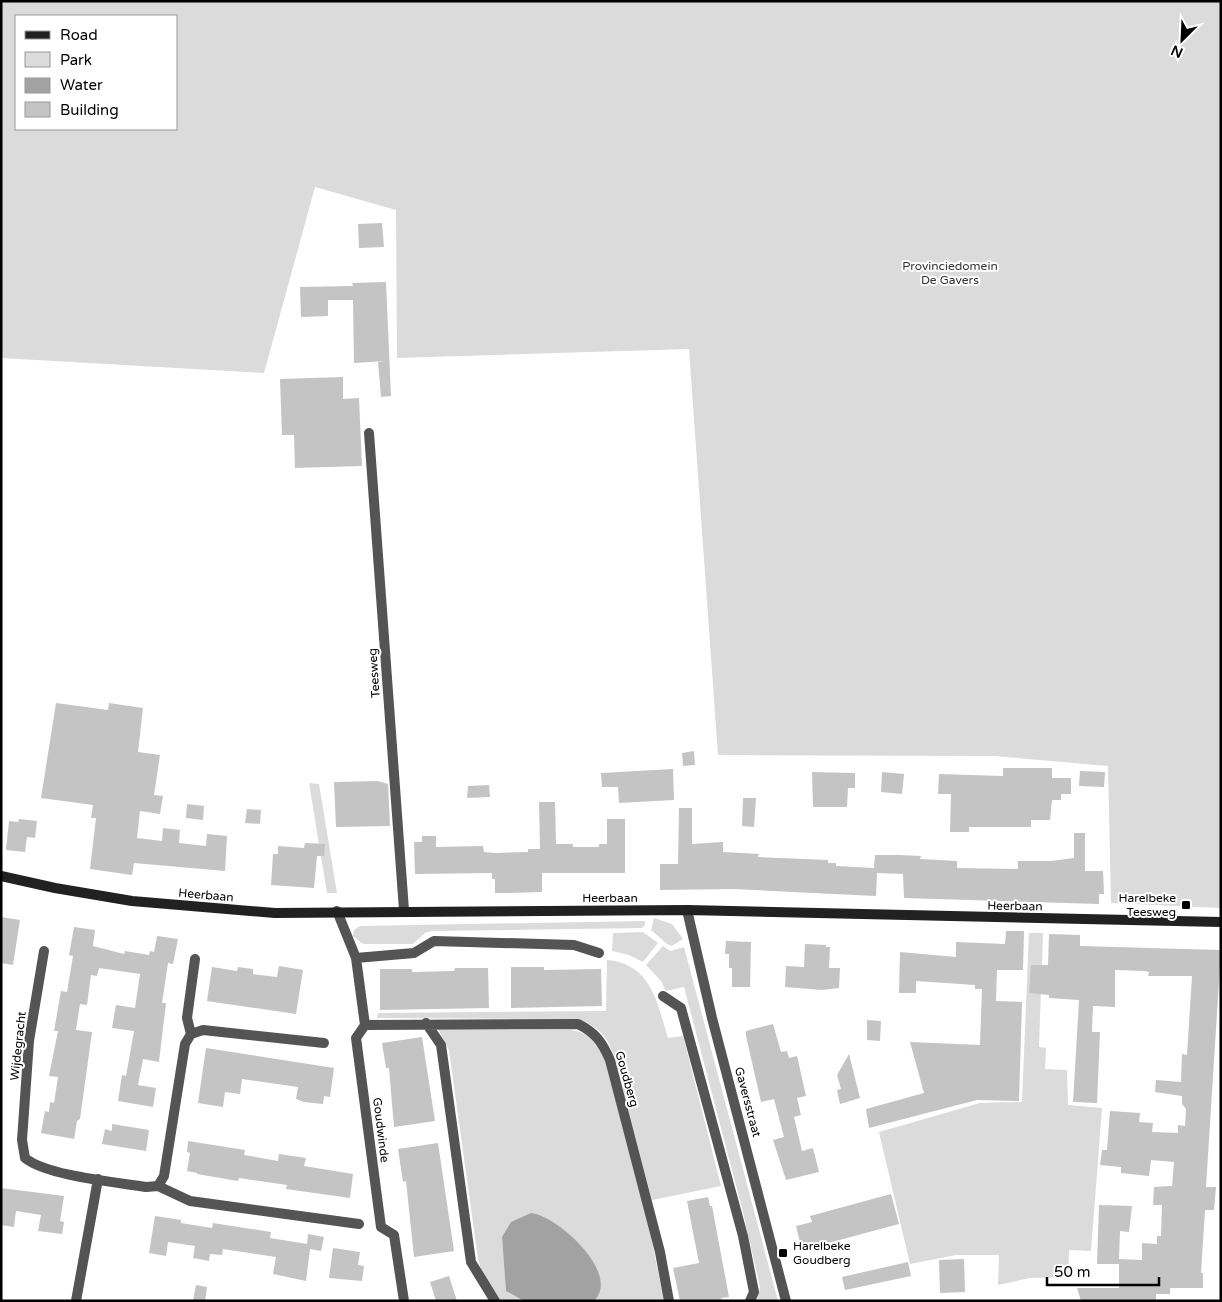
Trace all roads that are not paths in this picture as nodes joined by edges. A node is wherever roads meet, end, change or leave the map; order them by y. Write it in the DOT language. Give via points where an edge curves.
graph roads {
  1 [pos="369,433"];
  2 [pos="1,876"];
  3 [pos="404,910"];
  4 [pos="687,910"];
  5 [pos="337,911"];
  6 [pos="1221,922"];
  7 [pos="44,951"];
  8 [pos="599,953"];
  9 [pos="356,958"];
  10 [pos="195,959"];
  11 [pos="663,996"];
  12 [pos="426,1023"];
  13 [pos="365,1025"];
  14 [pos="191,1034"];
  15 [pos="324,1043"];
  16 [pos="98,1179"];
  17 [pos="158,1186"];
  18 [pos="359,1224"];
  19 [pos="76,1301"];
  20 [pos="404,1301"];
  21 [pos="495,1301"];
  22 [pos="670,1301"];
  23 [pos="750,1301"];
  24 [pos="786,1301"];
  1 -- 3 [label="street, Teesweg"];
  2 -- 5 [label="street, Heerbaan" via="94,894 193,907 275,913"];
  3 -- 4 [label="street, Heerbaan"];
  3 -- 5 [label="street, Heerbaan"];
  4 -- 6 [label="street, Heerbaan"];
  4 -- 24 [label="street, Gaversstraat"];
  5 -- 9 [label="street, Goudwinde"];
  7 -- 16 [label="street, Wijdegracht" via="29,1041 22,1140 25,1158 33,1165"];
  8 -- 9 [label="street" via="574,945 434,941 414,953"];
  9 -- 13 [label="street, Goudwinde"];
  10 -- 14 [label="street" via="187,1018"];
  11 -- 23 [label="street" via="681,1008 743,1236 754,1292"];
  12 -- 13 [label="street, Goudberg"];
  12 -- 21 [label="street" via="440,1045 471,1262"];
  12 -- 22 [label="street, Goudberg" via="578,1024 601,1040 610,1060"];
  13 -- 20 [label="street, Goudwinde" via="356,1038 367,1132 381,1228 394,1235"];
  14 -- 15 [label="street" via="203,1030"];
  14 -- 17 [label="street" via="185,1044 164,1176"];
  16 -- 17 [label="street, Wijdegracht"];
  16 -- 19 [label="street"];
  17 -- 18 [label="street, Wijdegracht" via="190,1201"];
}
